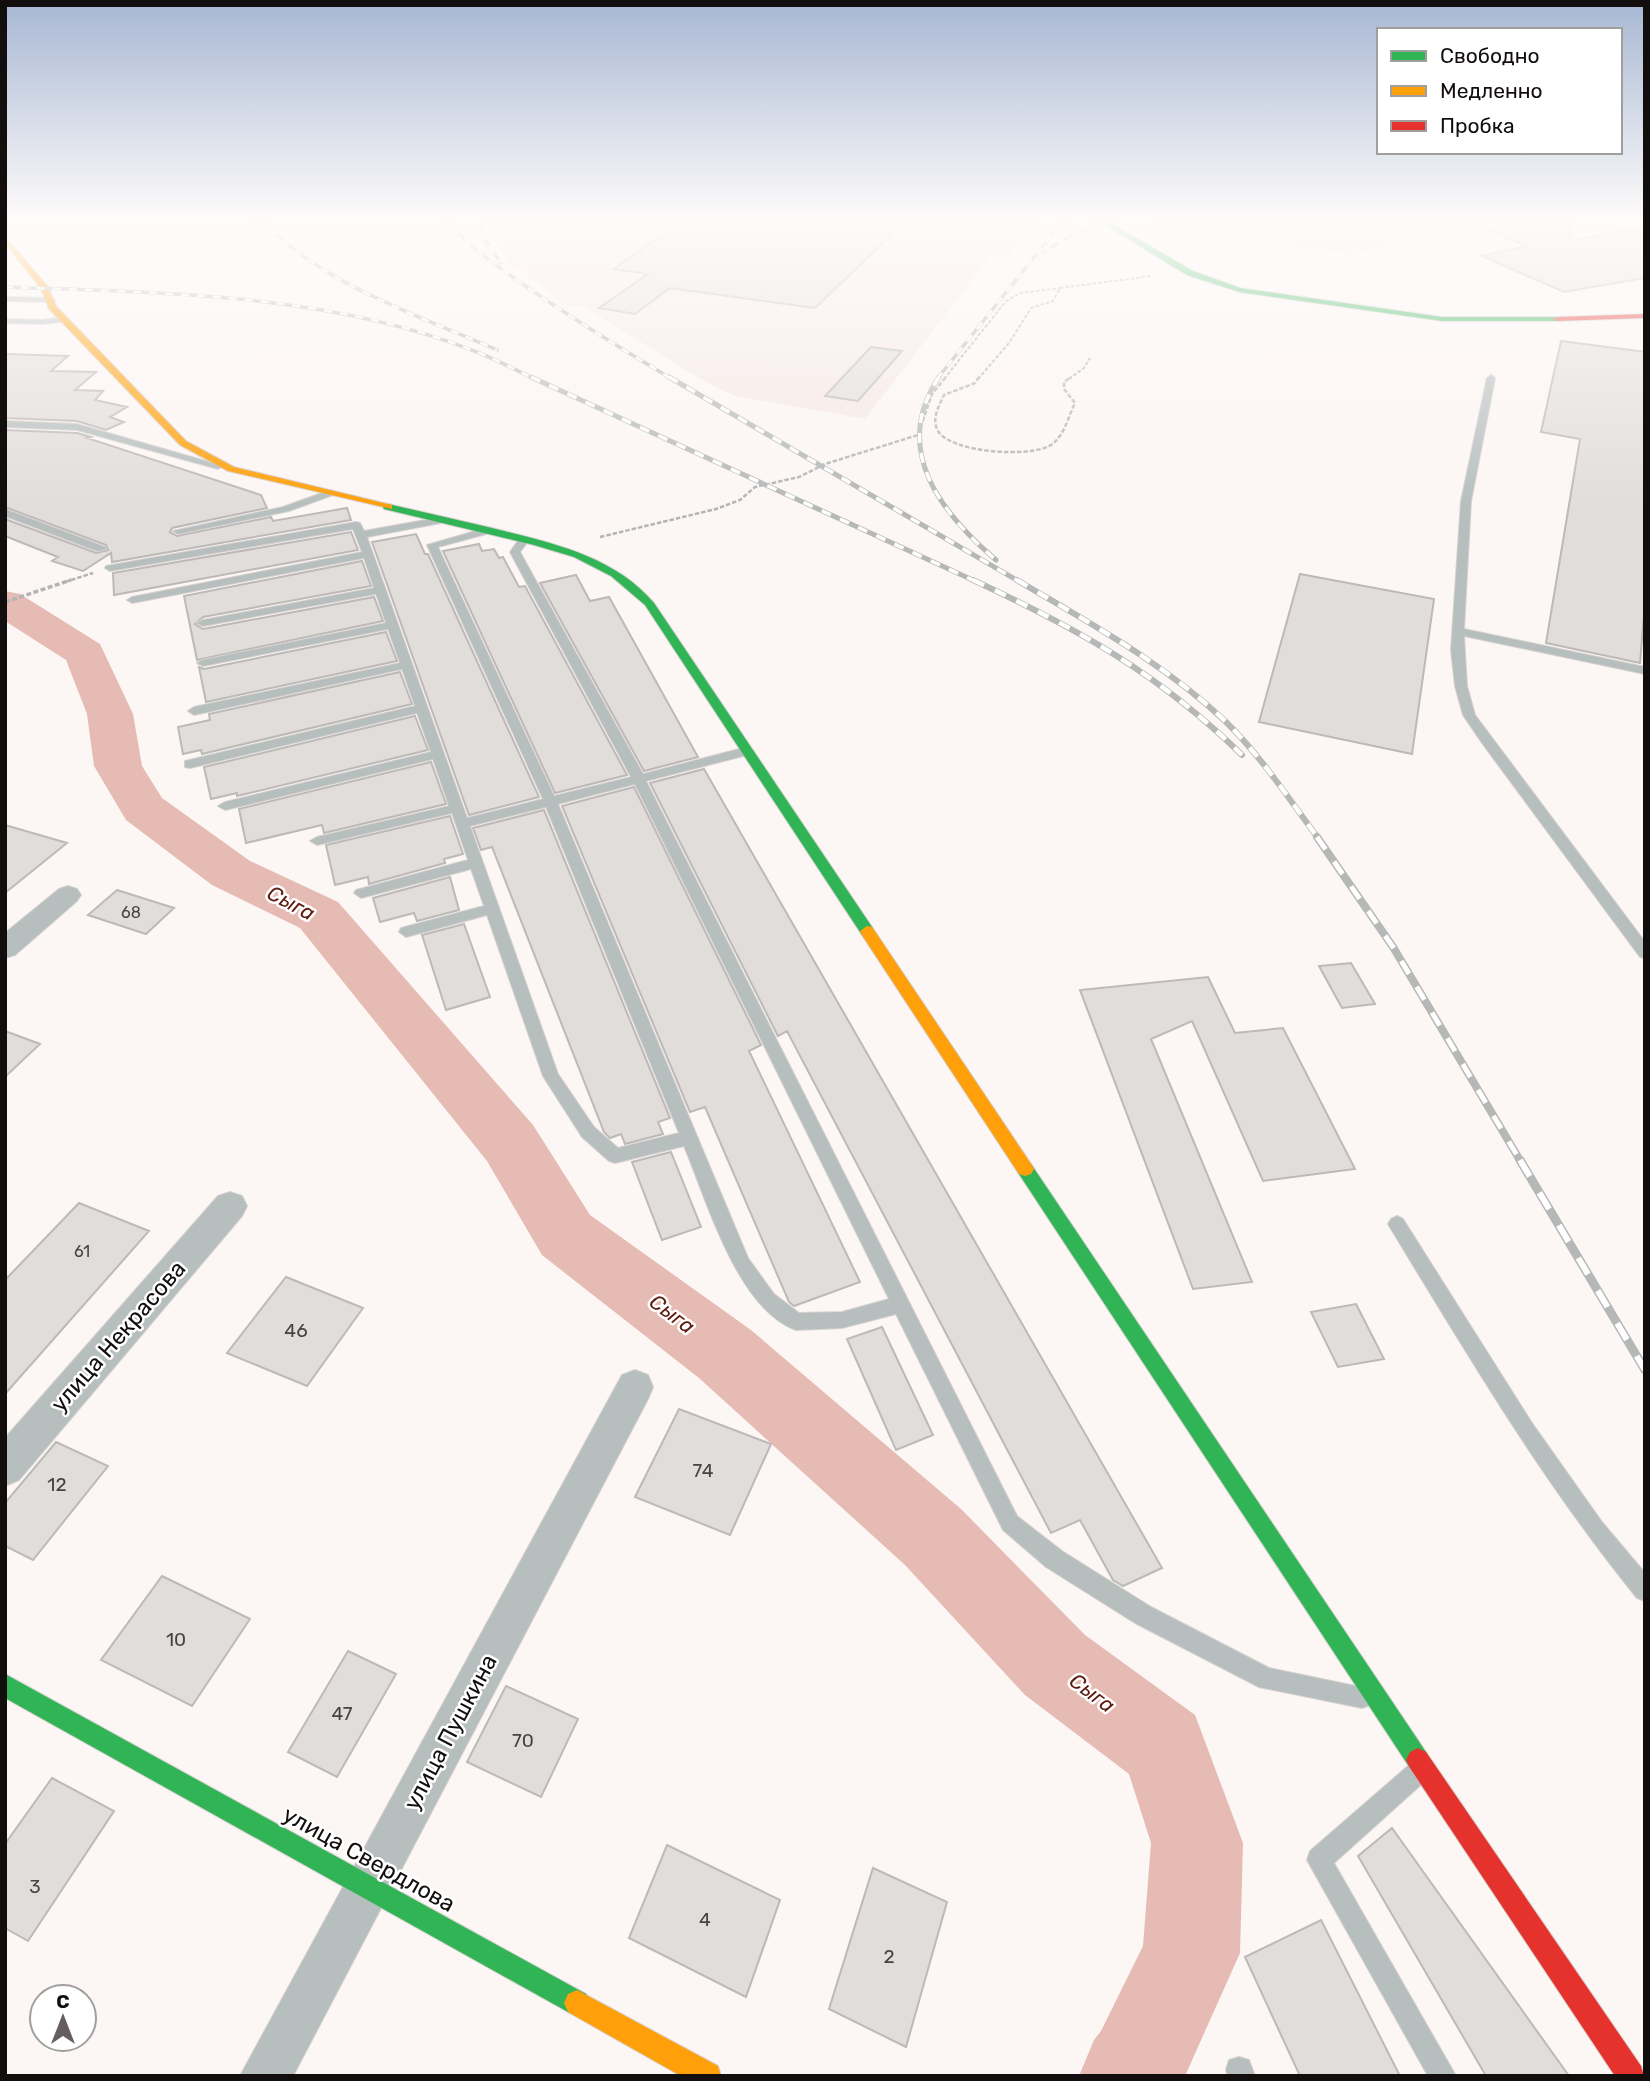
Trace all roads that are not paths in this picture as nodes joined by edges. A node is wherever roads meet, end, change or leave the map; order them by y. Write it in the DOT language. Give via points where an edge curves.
graph roads {
  1 [pos="58,313"];
  2 [pos="1406,313"];
  3 [pos="1645,316"];
  4 [pos="64,319"];
  5 [pos="5,320"];
  6 [pos="1491,378"];
  7 [pos="5,424"];
  8 [pos="231,469"];
  9 [pos="330,493"];
  10 [pos="5,512"];
  11 [pos="442,520"];
  12 [pos="178,531"];
  13 [pos="486,531"];
  14 [pos="361,536"];
  15 [pos="524,540"];
  16 [pos="101,549"];
  17 [pos="368,554"];
  18 [pos="110,568"];
  19 [pos="380,590"];
  20 [pos="132,600"];
  21 [pos="203,623"];
  22 [pos="392,625"];
  23 [pos="1458,631"];
  24 [pos="203,663"];
  25 [pos="407,666"];
  26 [pos="1645,671"];
  27 [pos="422,708"];
  28 [pos="194,711"];
  29 [pos="747,751"];
  30 [pos="438,754"];
  31 [pos="190,764"];
  32 [pos="639,779"];
  33 [pos="550,801"];
  34 [pos="225,806"];
  35 [pos="457,808"];
  36 [pos="463,824"];
  37 [pos="317,841"];
  38 [pos="476,863"];
  39 [pos="361,893"];
  40 [pos="68,895"];
  41 [pos="493,909"];
  42 [pos="407,932"];
  43 [pos="5,948"];
  44 [pos="1645,953"];
  45 [pos="688,1138"];
  46 [pos="230,1206"];
  47 [pos="1397,1224"];
  48 [pos="901,1304"];
  49 [pos="635,1387"];
  50 [pos="5,1467"];
  51 [pos="1645,1590"];
  52 [pos="5,1685"];
  53 [pos="1377,1698"];
  54 [pos="1423,1768"];
  55 [pos="368,1885"];
  56 [pos="265,2076"];
  57 [pos="708,2076"];
  58 [pos="1443,2076"];
  59 [pos="1631,2076"];
  1 -- 4 [label="street"];
  2 -- 3 [label="street" via="1493,321"];
  4 -- 5 [label="lane"];
  4 -- 8 [label="street" via="183,443"];
  6 -- 23 [label="lane" via="1466,501"];
  7 -- 8 [label="lane" via="77,427"];
  8 -- 9 [label="street"];
  9 -- 11 [label="street"];
  9 -- 12 [label="lane" via="285,509"];
  10 -- 16 [label="lane"];
  11 -- 13 [label="street"];
  11 -- 14 [label="lane"];
  13 -- 15 [label="street"];
  13 -- 33 [label="lane" via="432,545"];
  14 -- 17 [label="lane"];
  14 -- 18 [label="lane" via="356,525"];
  15 -- 29 [label="street" via="570,550 606,565 634,586"];
  15 -- 32 [label="lane" via="515,552"];
  17 -- 19 [label="lane"];
  17 -- 20 [label="lane"];
  19 -- 21 [label="lane"];
  19 -- 22 [label="lane"];
  22 -- 24 [label="lane"];
  22 -- 25 [label="lane"];
  23 -- 26 [label="lane"];
  23 -- 44 [label="lane" via="1461,686 1469,715"];
  25 -- 27 [label="lane"];
  25 -- 28 [label="lane"];
  27 -- 30 [label="lane"];
  27 -- 31 [label="lane"];
  29 -- 32 [label="lane"];
  29 -- 53 [label="street"];
  30 -- 34 [label="lane"];
  30 -- 35 [label="lane"];
  32 -- 33 [label="lane"];
  32 -- 48 [label="lane"];
  33 -- 36 [label="lane"];
  33 -- 45 [label="lane"];
  35 -- 36 [label="lane"];
  35 -- 37 [label="lane"];
  36 -- 38 [label="lane"];
  38 -- 39 [label="lane"];
  38 -- 41 [label="lane"];
  40 -- 43 [label="street"];
  41 -- 42 [label="lane"];
  41 -- 45 [label="lane" via="551,1076 588,1132 615,1156"];
  45 -- 48 [label="lane" via="741,1262 768,1300 796,1322 842,1320"];
  46 -- 50 [label="street, улица Некрасова"];
  47 -- 51 [label="lane" via="1525,1430"];
  48 -- 53 [label="lane" via="1010,1523 1054,1559 1143,1615 1267,1679"];
  49 -- 55 [label="street, улица Пушкина"];
  52 -- 55 [label="street, улица Свердлова"];
  53 -- 54 [label="street"];
  54 -- 58 [label="lane" via="1319,1860"];
  54 -- 59 [label="street"];
  55 -- 56 [label="street, улица Пушкина"];
  55 -- 57 [label="street, улица Свердлова"];
}
